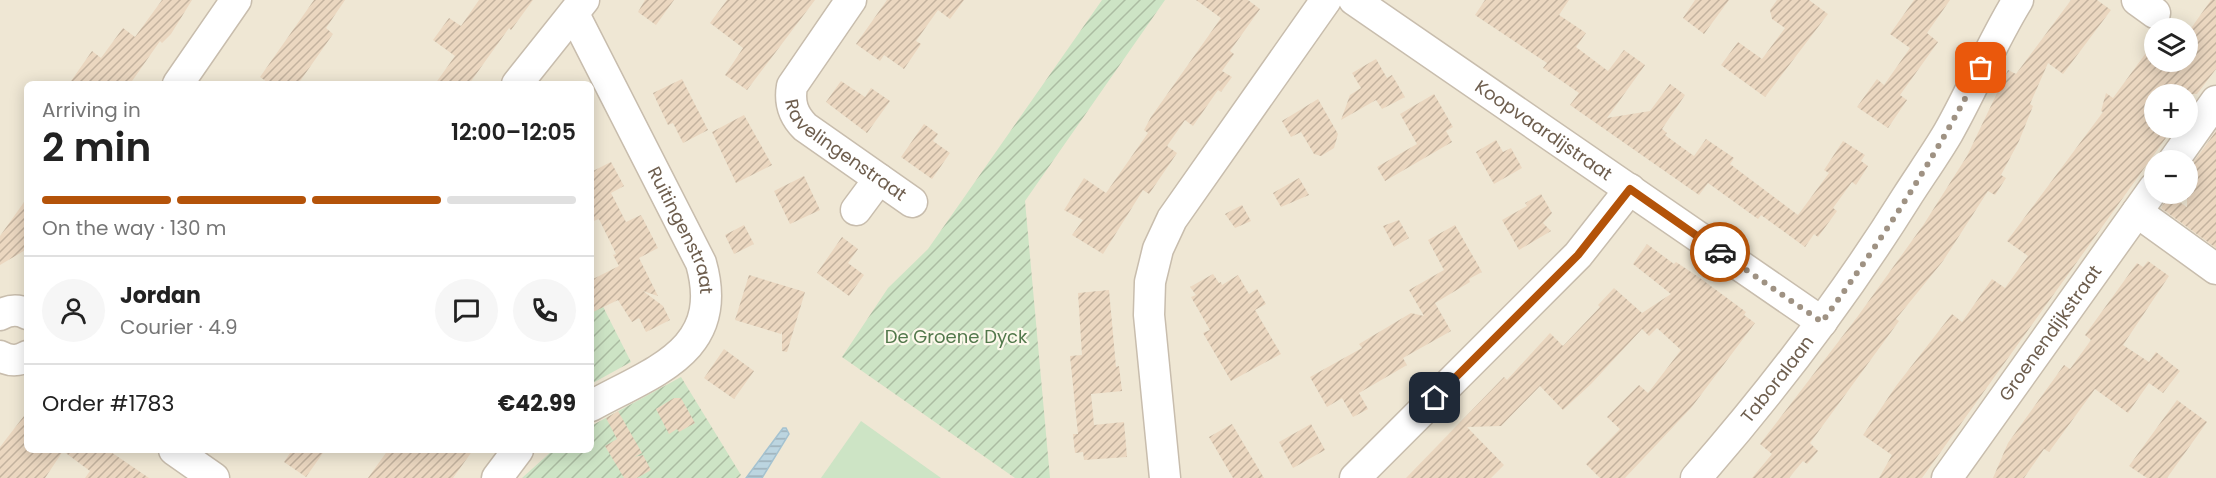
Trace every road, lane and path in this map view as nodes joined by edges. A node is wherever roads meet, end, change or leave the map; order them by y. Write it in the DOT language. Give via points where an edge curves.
graph roads {
  1 [pos="236,0"];
  2 [pos="851,0"];
  3 [pos="1326,0"];
  4 [pos="1354,0"];
  5 [pos="2018,0"];
  6 [pos="579,7"];
  7 [pos="180,81"];
  8 [pos="519,81"];
  9 [pos="2216,101"];
  10 [pos="2181,150"];
  11 [pos="879,179"];
  12 [pos="1630,189"];
  13 [pos="912,202"];
  14 [pos="2144,202"];
  15 [pos="856,210"];
  16 [pos="2137,212"];
  17 [pos="2216,269"];
  18 [pos="1822,322"];
  19 [pos="594,404"];
  20 [pos="178,453"];
  21 [pos="516,453"];
  22 [pos="214,478"];
  23 [pos="497,478"];
  24 [pos="1165,478"];
  25 [pos="1355,478"];
  26 [pos="1696,478"];
  27 [pos="1947,478"];
  1 -- 7 [label="street"];
  2 -- 11 [label="street, Ravelingenstraat" via="798,76 790,97 797,119 805,127"];
  3 -- 24 [label="street" via="1173,219 1158,249 1150,282 1149,315"];
  4 -- 12 [label="street, Koopvaardijstraat"];
  5 -- 18 [label="street, Taboralaan" via="1947,133 1872,252"];
  6 -- 8 [label="street"];
  6 -- 19 [label="street, Ruitingenstraat" via="701,263 707,284 702,324 689,345 673,360"];
  9 -- 10 [label="street"];
  11 -- 13 [label="street, Ravelingenstraat"];
  11 -- 15 [label="street"];
  12 -- 18 [label="street, Koopvaardijstraat"];
  12 -- 25 [label="street" via="1578,255"];
  14 -- 16 [label="street, Groenendijkstraat"];
  16 -- 17 [label="street"];
  16 -- 27 [label="street, Groenendijkstraat"];
  18 -- 26 [label="street, Taboralaan"];
  20 -- 22 [label="street"];
  21 -- 23 [label="street"];
}
